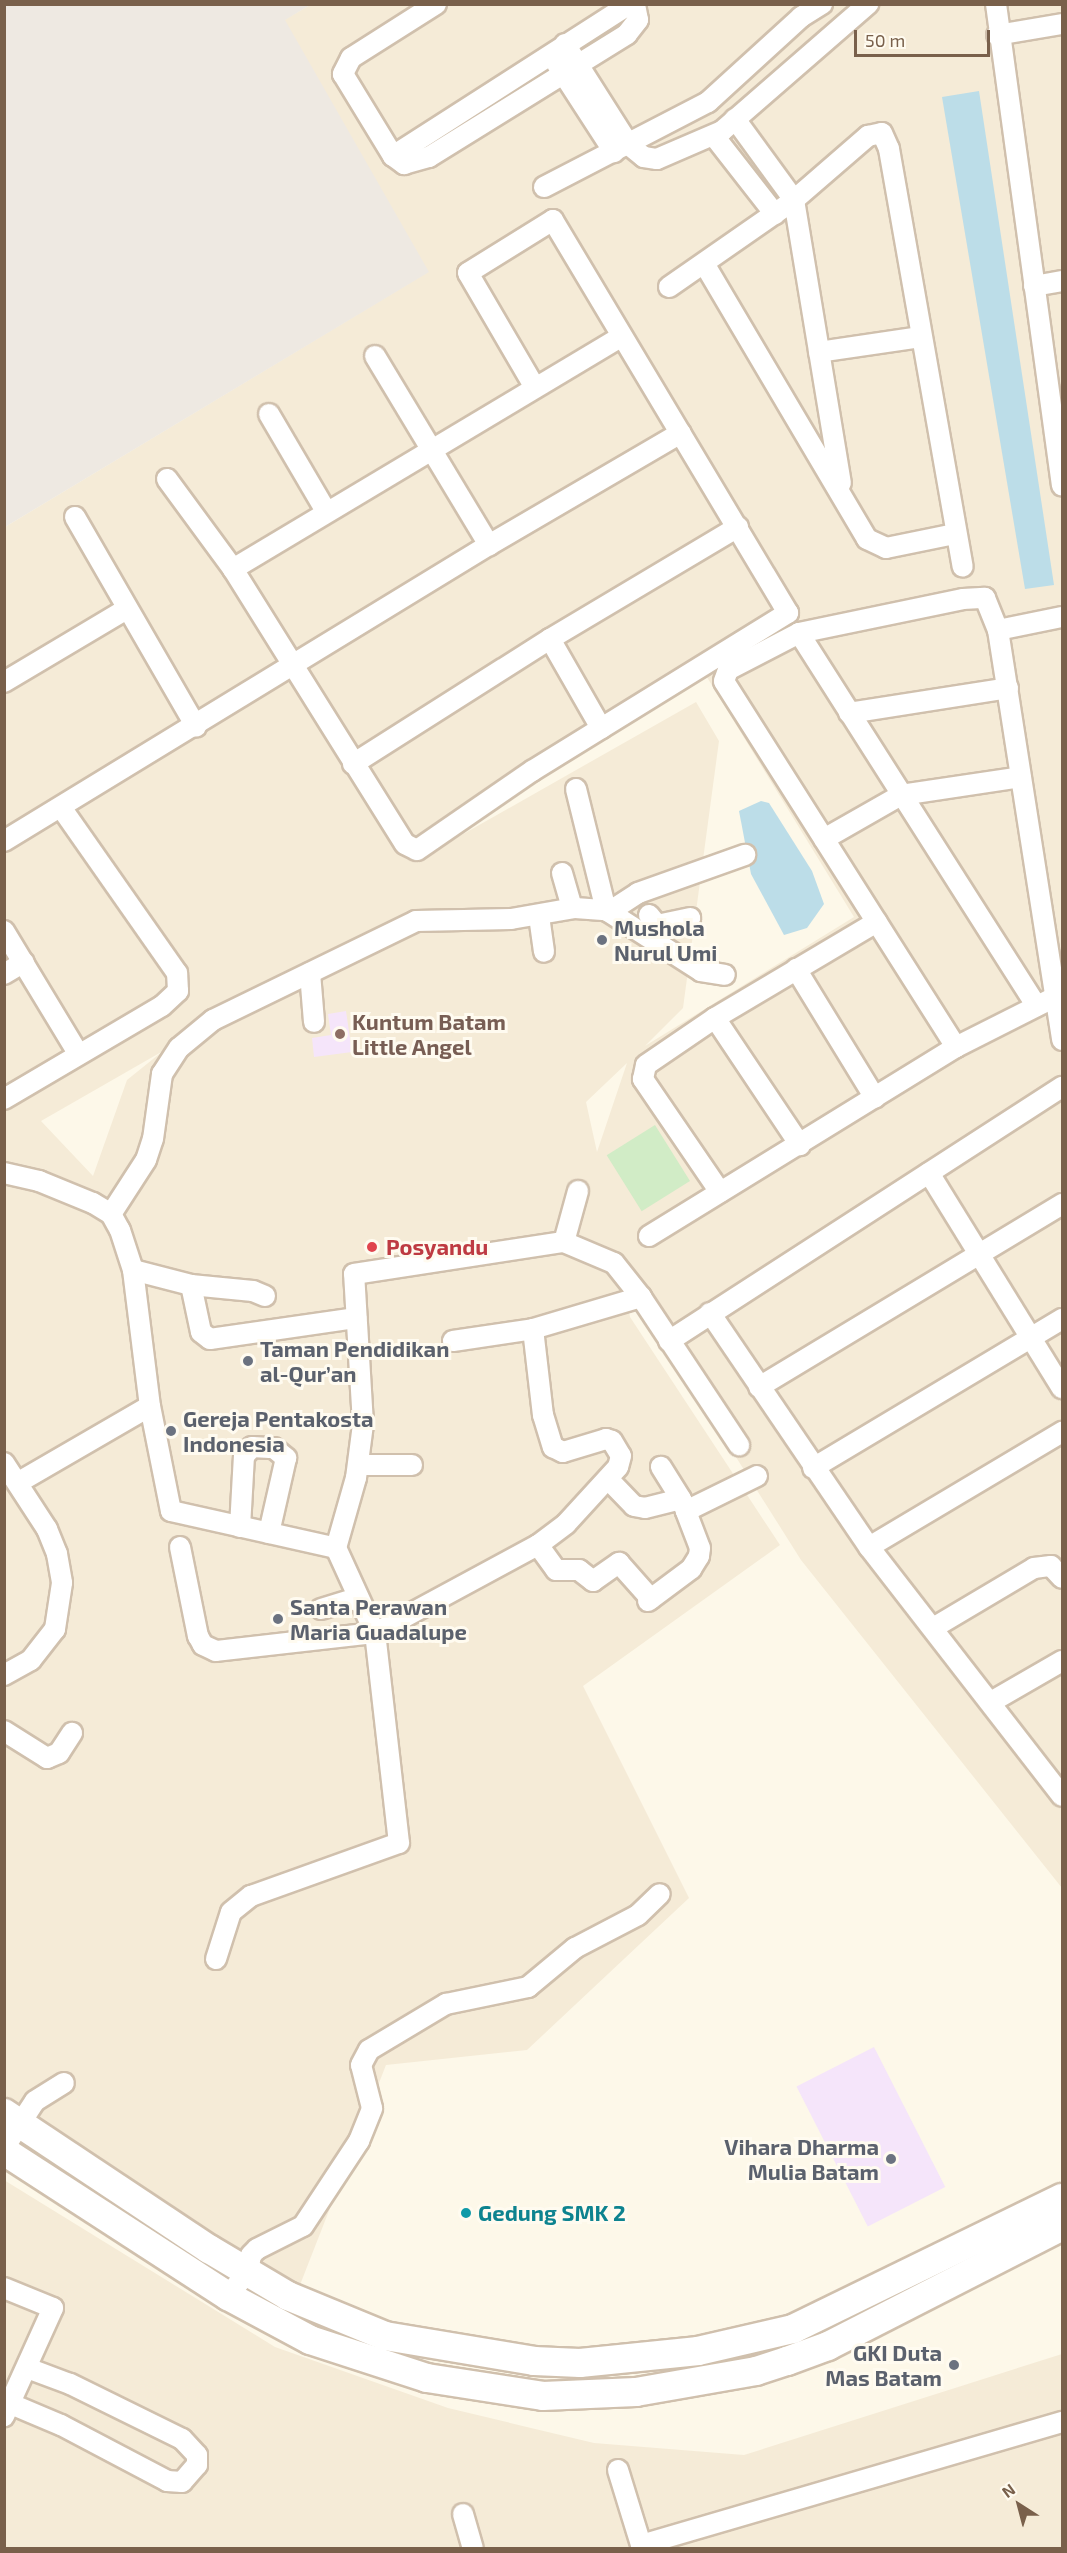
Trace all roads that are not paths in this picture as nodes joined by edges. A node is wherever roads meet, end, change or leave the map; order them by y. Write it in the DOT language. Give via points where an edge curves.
graph roads {
  1 [pos="436,4"];
  2 [pos="630,4"];
  3 [pos="635,4"];
  4 [pos="822,4"];
  5 [pos="868,4"];
  6 [pos="996,4"];
  7 [pos="1062,24"];
  8 [pos="998,35"];
  9 [pos="558,49"];
  10 [pos="570,69"];
  11 [pos="708,102"];
  12 [pos="726,127"];
  13 [pos="621,149"];
  14 [pos="393,156"];
  15 [pos="544,187"];
  16 [pos="794,200"];
  17 [pos="775,214"];
  18 [pos="705,265"];
  19 [pos="1062,281"];
  20 [pos="1034,286"];
  21 [pos="669,287"];
  22 [pos="622,336"];
  23 [pos="921,337"];
  24 [pos="819,352"];
  25 [pos="375,356"];
  26 [pos="534,386"];
  27 [pos="269,414"];
  28 [pos="681,433"];
  29 [pos="432,449"];
  30 [pos="167,479"];
  31 [pos="1062,486"];
  32 [pos="843,495"];
  33 [pos="326,511"];
  34 [pos="75,517"];
  35 [pos="738,527"];
  36 [pos="955,534"];
  37 [pos="489,545"];
  38 [pos="963,567"];
  39 [pos="233,569"];
  40 [pos="125,610"];
  41 [pos="1062,617"];
  42 [pos="998,630"];
  43 [pos="798,633"];
  44 [pos="550,639"];
  45 [pos="294,666"];
  46 [pos="4,682"];
  47 [pos="1008,688"];
  48 [pos="849,713"];
  49 [pos="195,727"];
  50 [pos="601,728"];
  51 [pos="353,764"];
  52 [pos="1022,777"];
  53 [pos="576,789"];
  54 [pos="901,795"];
  55 [pos="62,809"];
  56 [pos="824,839"];
  57 [pos="4,841"];
  58 [pos="745,855"];
  59 [pos="562,873"];
  60 [pos="638,893"];
  61 [pos="572,909"];
  62 [pos="607,911"];
  63 [pos="539,916"];
  64 [pos="690,918"];
  65 [pos="643,921"];
  66 [pos="877,922"];
  67 [pos="4,931"];
  68 [pos="544,952"];
  69 [pos="24,962"];
  70 [pos="796,969"];
  71 [pos="310,973"];
  72 [pos="4,974"];
  73 [pos="725,975"];
  74 [pos="1045,1002"];
  75 [pos="715,1018"];
  76 [pos="314,1022"];
  77 [pos="1062,1040"];
  78 [pos="956,1047"];
  79 [pos="78,1053"];
  80 [pos="1062,1087"];
  81 [pos="875,1098"];
  82 [pos="4,1099"];
  83 [pos="800,1145"];
  84 [pos="4,1173"];
  85 [pos="929,1173"];
  86 [pos="578,1191"];
  87 [pos="720,1192"];
  88 [pos="1062,1204"];
  89 [pos="111,1214"];
  90 [pos="649,1236"];
  91 [pos="564,1242"];
  92 [pos="977,1255"];
  93 [pos="132,1270"];
  94 [pos="191,1285"];
  95 [pos="265,1296"];
  96 [pos="641,1297"];
  97 [pos="710,1313"];
  98 [pos="356,1318"];
  99 [pos="1062,1319"];
  100 [pos="533,1329"];
  101 [pos="1032,1338"];
  102 [pos="453,1341"];
  103 [pos="669,1341"];
  104 [pos="759,1387"];
  105 [pos="1062,1388"];
  106 [pos="150,1406"];
  107 [pos="1062,1432"];
  108 [pos="739,1445"];
  109 [pos="4,1463"];
  110 [pos="358,1465"];
  111 [pos="412,1465"];
  112 [pos="662,1467"];
  113 [pos="813,1468"];
  114 [pos="757,1476"];
  115 [pos="608,1479"];
  116 [pos="19,1482"];
  117 [pos="684,1505"];
  118 [pos="240,1527"];
  119 [pos="269,1533"];
  120 [pos="538,1545"];
  121 [pos="180,1547"];
  122 [pos="869,1547"];
  123 [pos="336,1548"];
  124 [pos="1062,1578"];
  125 [pos="357,1598"];
  126 [pos="321,1609"];
  127 [pos="933,1628"];
  128 [pos="375,1633"];
  129 [pos="1062,1660"];
  130 [pos="4,1675"];
  131 [pos="991,1702"];
  132 [pos="4,1731"];
  133 [pos="72,1733"];
  134 [pos="1062,1796"];
  135 [pos="660,1894"];
  136 [pos="216,1959"];
  137 [pos="64,2083"];
  138 [pos="12,2117"];
  139 [pos="4,2149"];
  140 [pos="1062,2198"];
  141 [pos="1062,2226"];
  142 [pos="248,2271"];
  143 [pos="4,2288"];
  144 [pos="228,2296"];
  145 [pos="27,2368"];
  146 [pos="8,2410"];
  147 [pos="1062,2422"];
  148 [pos="618,2470"];
  149 [pos="462,2514"];
  150 [pos="641,2547"];
  151 [pos="473,2548"];
  1 -- 14 [label="street" via="345,65 347,86"];
  2 -- 9 [label="street"];
  3 -- 10 [label="street" via="638,20 627,34"];
  4 -- 11 [label="street" via="801,17"];
  5 -- 12 [label="street"];
  6 -- 8 [label="street"];
  7 -- 8 [label="street"];
  8 -- 20 [label="street"];
  9 -- 10 [label="street"];
  9 -- 14 [label="street"];
  10 -- 13 [label="street"];
  10 -- 14 [label="street" via="429,157 409,165"];
  11 -- 12 [label="street"];
  11 -- 13 [label="street"];
  12 -- 13 [label="street" via="657,159"];
  12 -- 16 [label="street"];
  12 -- 17 [label="street"];
  13 -- 15 [label="street"];
  16 -- 17 [label="street"];
  16 -- 23 [label="street" via="868,136 876,132 886,137"];
  16 -- 24 [label="street"];
  17 -- 18 [label="street"];
  18 -- 21 [label="street"];
  18 -- 32 [label="street"];
  19 -- 20 [label="street"];
  20 -- 31 [label="street"];
  22 -- 26 [label="street"];
  22 -- 26 [label="street" via="558,224 549,221 468,273"];
  22 -- 28 [label="street"];
  23 -- 24 [label="street"];
  23 -- 36 [label="street"];
  24 -- 32 [label="street"];
  25 -- 29 [label="street"];
  26 -- 29 [label="street"];
  27 -- 33 [label="street"];
  28 -- 35 [label="street"];
  28 -- 37 [label="street"];
  29 -- 33 [label="street"];
  29 -- 37 [label="street"];
  30 -- 39 [label="street"];
  32 -- 36 [label="street" via="874,545 886,548"];
  33 -- 39 [label="street"];
  34 -- 40 [label="street"];
  35 -- 44 [label="street"];
  35 -- 50 [label="street" via="787,608 786,615"];
  36 -- 38 [label="street"];
  37 -- 45 [label="street"];
  39 -- 45 [label="street"];
  40 -- 46 [label="street"];
  40 -- 49 [label="street"];
  41 -- 42 [label="street"];
  42 -- 43 [label="street" via="985,598"];
  42 -- 47 [label="street"];
  43 -- 48 [label="street"];
  43 -- 56 [label="street" via="728,670 724,681"];
  44 -- 50 [label="street"];
  44 -- 51 [label="street"];
  45 -- 49 [label="street"];
  45 -- 51 [label="street"];
  47 -- 48 [label="street"];
  47 -- 52 [label="street"];
  48 -- 54 [label="street"];
  49 -- 55 [label="street"];
  50 -- 51 [label="street" via="417,850 405,844"];
  52 -- 54 [label="street"];
  52 -- 74 [label="street"];
  53 -- 62 [label="street"];
  54 -- 56 [label="street"];
  54 -- 74 [label="street"];
  55 -- 57 [label="street"];
  55 -- 79 [label="street" via="177,973 178,991 162,1006"];
  56 -- 66 [label="street"];
  58 -- 60 [label="street"];
  59 -- 61 [label="street"];
  60 -- 62 [label="street"];
  60 -- 65 [label="street"];
  61 -- 62 [label="street"];
  61 -- 63 [label="street"];
  62 -- 65 [label="street"];
  63 -- 68 [label="street"];
  63 -- 71 [label="street" via="471,922 421,919"];
  64 -- 65 [label="street" via="657,925"];
  65 -- 73 [label="street" via="701,970"];
  66 -- 70 [label="street"];
  66 -- 78 [label="street"];
  67 -- 69 [label="street"];
  69 -- 72 [label="street"];
  69 -- 79 [label="street"];
  70 -- 75 [label="street"];
  70 -- 81 [label="street"];
  71 -- 76 [label="street"];
  71 -- 89 [label="street" via="213,1020 179,1048 162,1074 153,1139 146,1160"];
  74 -- 77 [label="street"];
  74 -- 78 [label="street"];
  75 -- 83 [label="street"];
  75 -- 87 [label="street" via="653,1057 646,1065 643,1079"];
  78 -- 81 [label="street"];
  79 -- 82 [label="street"];
  80 -- 85 [label="street"];
  81 -- 83 [label="street"];
  83 -- 87 [label="street"];
  84 -- 89 [label="street" via="46,1184"];
  85 -- 92 [label="street"];
  85 -- 97 [label="street"];
  86 -- 91 [label="street"];
  87 -- 90 [label="street"];
  88 -- 92 [label="street"];
  89 -- 93 [label="street"];
  91 -- 96 [label="street" via="614,1263"];
  91 -- 98 [label="street" via="354,1274"];
  92 -- 101 [label="street"];
  92 -- 104 [label="street"];
  93 -- 94 [label="street"];
  93 -- 106 [label="street"];
  94 -- 95 [label="street" via="253,1291"];
  94 -- 98 [label="street" via="201,1332 210,1339"];
  96 -- 100 [label="street"];
  96 -- 103 [label="street"];
  97 -- 103 [label="street"];
  97 -- 104 [label="street"];
  98 -- 110 [label="street" via="363,1402"];
  99 -- 101 [label="street"];
  100 -- 102 [label="street"];
  100 -- 115 [label="street" via="550,1443 563,1452 606,1439 612,1441 621,1462"];
  101 -- 105 [label="street"];
  101 -- 113 [label="street"];
  103 -- 108 [label="street"];
  104 -- 113 [label="street"];
  106 -- 116 [label="street"];
  106 -- 118 [label="street" via="171,1511"];
  107 -- 122 [label="street"];
  109 -- 116 [label="street"];
  110 -- 111 [label="street"];
  110 -- 123 [label="street"];
  112 -- 117 [label="street"];
  113 -- 122 [label="street"];
  114 -- 117 [label="street"];
  115 -- 117 [label="street" via="634,1506"];
  115 -- 120 [label="street" via="566,1524"];
  116 -- 130 [label="street" via="57,1554 60,1607 55,1629 44,1646 32,1660"];
  117 -- 120 [label="street" via="700,1548 699,1556 691,1569 649,1600 619,1563 593,1581 579,1570 556,1570"];
  118 -- 119 [label="street"];
  118 -- 119 [label="street" via="244,1456 252,1448 274,1448 286,1458"];
  119 -- 123 [label="street"];
  120 -- 128 [label="street"];
  121 -- 128 [label="street" via="198,1636 207,1648 216,1651"];
  122 -- 127 [label="street"];
  123 -- 125 [label="street"];
  124 -- 127 [label="street" via="1052,1566 1034,1568"];
  125 -- 126 [label="street"];
  125 -- 128 [label="street"];
  127 -- 131 [label="street"];
  128 -- 136 [label="street" via="399,1843 251,1896 231,1912"];
  129 -- 131 [label="street"];
  131 -- 134 [label="street"];
  132 -- 133 [label="street" via="47,1758 58,1753"];
  135 -- 142 [label="street" via="639,1915 575,1948 528,1987 446,2004 369,2050 361,2065 372,2108 359,2141 303,2226 257,2249"];
  137 -- 138 [label="street"];
  138 -- 139 [label="street"];
  138 -- 142 [label="street"];
  139 -- 144 [label="street"];
  140 -- 142 [label="street" via="793,2328 698,2351 640,2358 580,2362 502,2358 385,2336 288,2296"];
  141 -- 144 [label="street" via="828,2346 756,2371 636,2392 543,2396 427,2378 310,2340"];
  142 -- 144 [label="street"];
  143 -- 145 [label="street" via="53,2308"];
  145 -- 146 [label="street"];
  145 -- 146 [label="street" via="70,2384 182,2439 197,2456 197,2465 182,2482 167,2481 61,2425"];
  147 -- 150 [label="street"];
  148 -- 150 [label="street"];
  149 -- 151 [label="street"];
}
